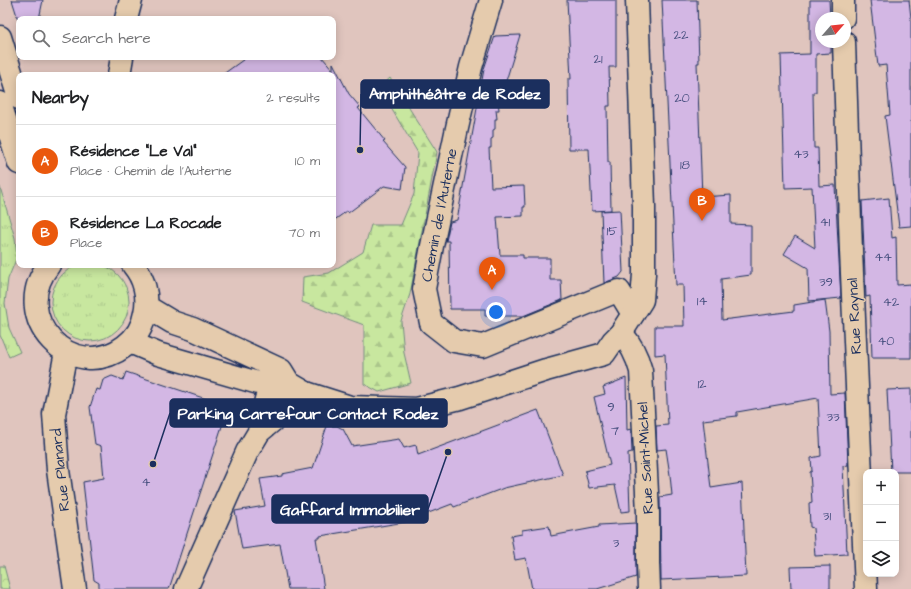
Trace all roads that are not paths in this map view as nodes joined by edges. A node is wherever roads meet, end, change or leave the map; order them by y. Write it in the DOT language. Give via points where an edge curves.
graph roads {
  1 [pos="131,0"];
  2 [pos="491,0"];
  3 [pos="637,0"];
  4 [pos="843,0"];
  5 [pos="843,12"];
  6 [pos="127,16"];
  7 [pos="0,37"];
  8 [pos="844,48"];
  9 [pos="122,60"];
  10 [pos="120,72"];
  11 [pos="16,88"];
  12 [pos="0,103"];
  13 [pos="16,154"];
  14 [pos="45,268"];
  15 [pos="135,268"];
  16 [pos="147,307"];
  17 [pos="633,314"];
  18 [pos="617,337"];
  19 [pos="130,342"];
  20 [pos="66,352"];
  21 [pos="261,361"];
  22 [pos="241,378"];
  23 [pos="297,388"];
  24 [pos="75,589"];
  25 [pos="186,589"];
  26 [pos="649,589"];
  27 [pos="866,589"];
  1 -- 6 [label="street"];
  2 -- 17 [label="street, Chemin de l'Auterne" via="471,67 424,289 431,323 454,341 483,346 619,291"];
  3 -- 17 [label="street" via="644,274 642,300"];
  4 -- 5 [label="street"];
  7 -- 11 [label="street"];
  8 -- 27 [label="street, Rue Raynal"];
  9 -- 10 [label="street"];
  12 -- 13 [label="street"];
  14 -- 20 [label="street" via="35,296 39,323 55,344"];
  15 -- 16 [label="street" via="143,281"];
  16 -- 19 [label="street" via="144,320"];
  16 -- 21 [label="street" via="172,322 193,329"];
  17 -- 18 [label="street"];
  18 -- 23 [label="street" via="546,370 460,398 416,409 350,407"];
  18 -- 26 [label="street, Rue Saint-Michel" via="631,344 641,371"];
  19 -- 20 [label="street" via="106,356 79,356"];
  19 -- 22 [label="street" via="158,354"];
  20 -- 24 [label="street, Rue Planard" via="54,414 58,470"];
  21 -- 22 [label="street"];
  21 -- 23 [label="street" via="281,370"];
  22 -- 23 [label="street" via="265,385"];
  23 -- 25 [label="street" via="266,399 259,432 247,452"];
}
